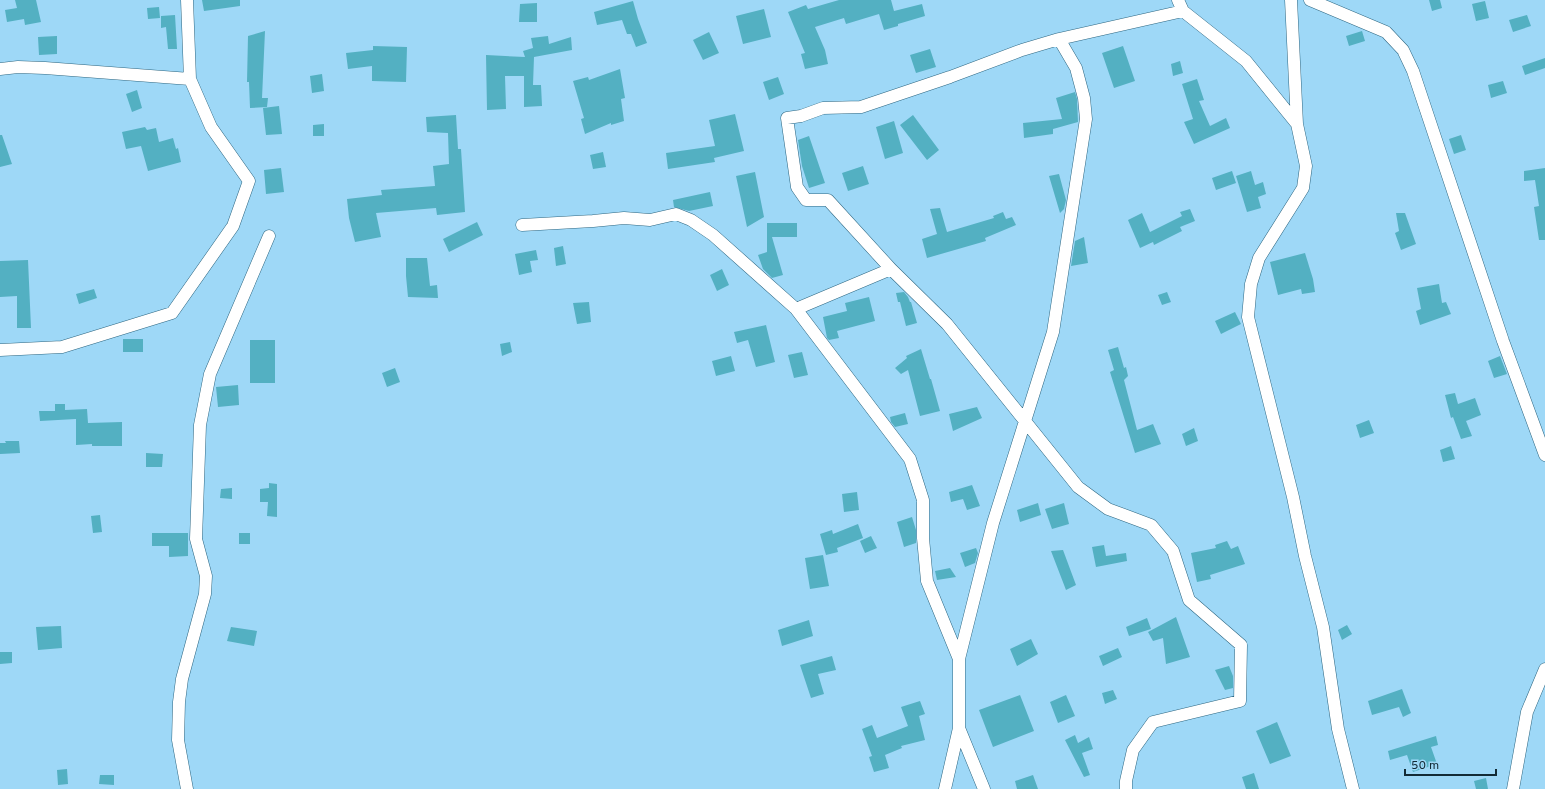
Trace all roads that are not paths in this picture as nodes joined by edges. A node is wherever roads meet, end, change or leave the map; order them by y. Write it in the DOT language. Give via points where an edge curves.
graph roads {
  1 [pos="188,0"];
  2 [pos="1291,0"];
  3 [pos="1310,0"];
  4 [pos="1180,6"];
  5 [pos="1058,40"];
  6 [pos="0,69"];
  7 [pos="190,79"];
  8 [pos="1297,124"];
  9 [pos="522,225"];
  10 [pos="269,236"];
  11 [pos="891,269"];
  12 [pos="796,309"];
  13 [pos="0,350"];
  14 [pos="1025,422"];
  15 [pos="1545,455"];
  16 [pos="959,659"];
  17 [pos="1545,669"];
  18 [pos="959,728"];
  19 [pos="188,789"];
  20 [pos="945,789"];
  21 [pos="984,789"];
  22 [pos="1126,789"];
  23 [pos="1352,789"];
  24 [pos="1514,789"];
  1 -- 7 [label="street"];
  2 -- 8 [label="street"];
  3 -- 15 [label="street" via="1386,32 1403,50 1413,71 1503,341"];
  4 -- 5 [label="street"];
  4 -- 8 [label="street" via="1246,61"];
  5 -- 11 [label="street" via="1022,50 861,107 823,108 787,118 797,187 806,200 828,200"];
  5 -- 14 [label="street" via="1076,68 1084,98 1086,119 1053,332"];
  6 -- 7 [label="street" via="45,68"];
  7 -- 13 [label="street" via="211,127 248,181 233,226 172,313 62,347"];
  8 -- 23 [label="street" via="1306,166 1303,188 1260,258 1251,284 1248,317 1323,627 1338,730"];
  9 -- 12 [label="street" via="624,218 650,220 676,214 692,220 712,235"];
  10 -- 19 [label="street" via="210,374 200,425 196,538 206,576 205,594 182,679 179,702 178,740"];
  11 -- 12 [label="street"];
  11 -- 14 [label="street" via="947,324"];
  12 -- 16 [label="street" via="910,459 923,500 927,581"];
  14 -- 16 [label="street" via="993,523"];
  14 -- 22 [label="street" via="1078,486 1108,509 1151,525 1173,551 1189,600 1241,645 1240,701 1153,722 1134,750"];
  16 -- 18 [label="street"];
  17 -- 24 [label="street" via="1527,712"];
  18 -- 20 [label="street"];
  18 -- 21 [label="street"];
}
